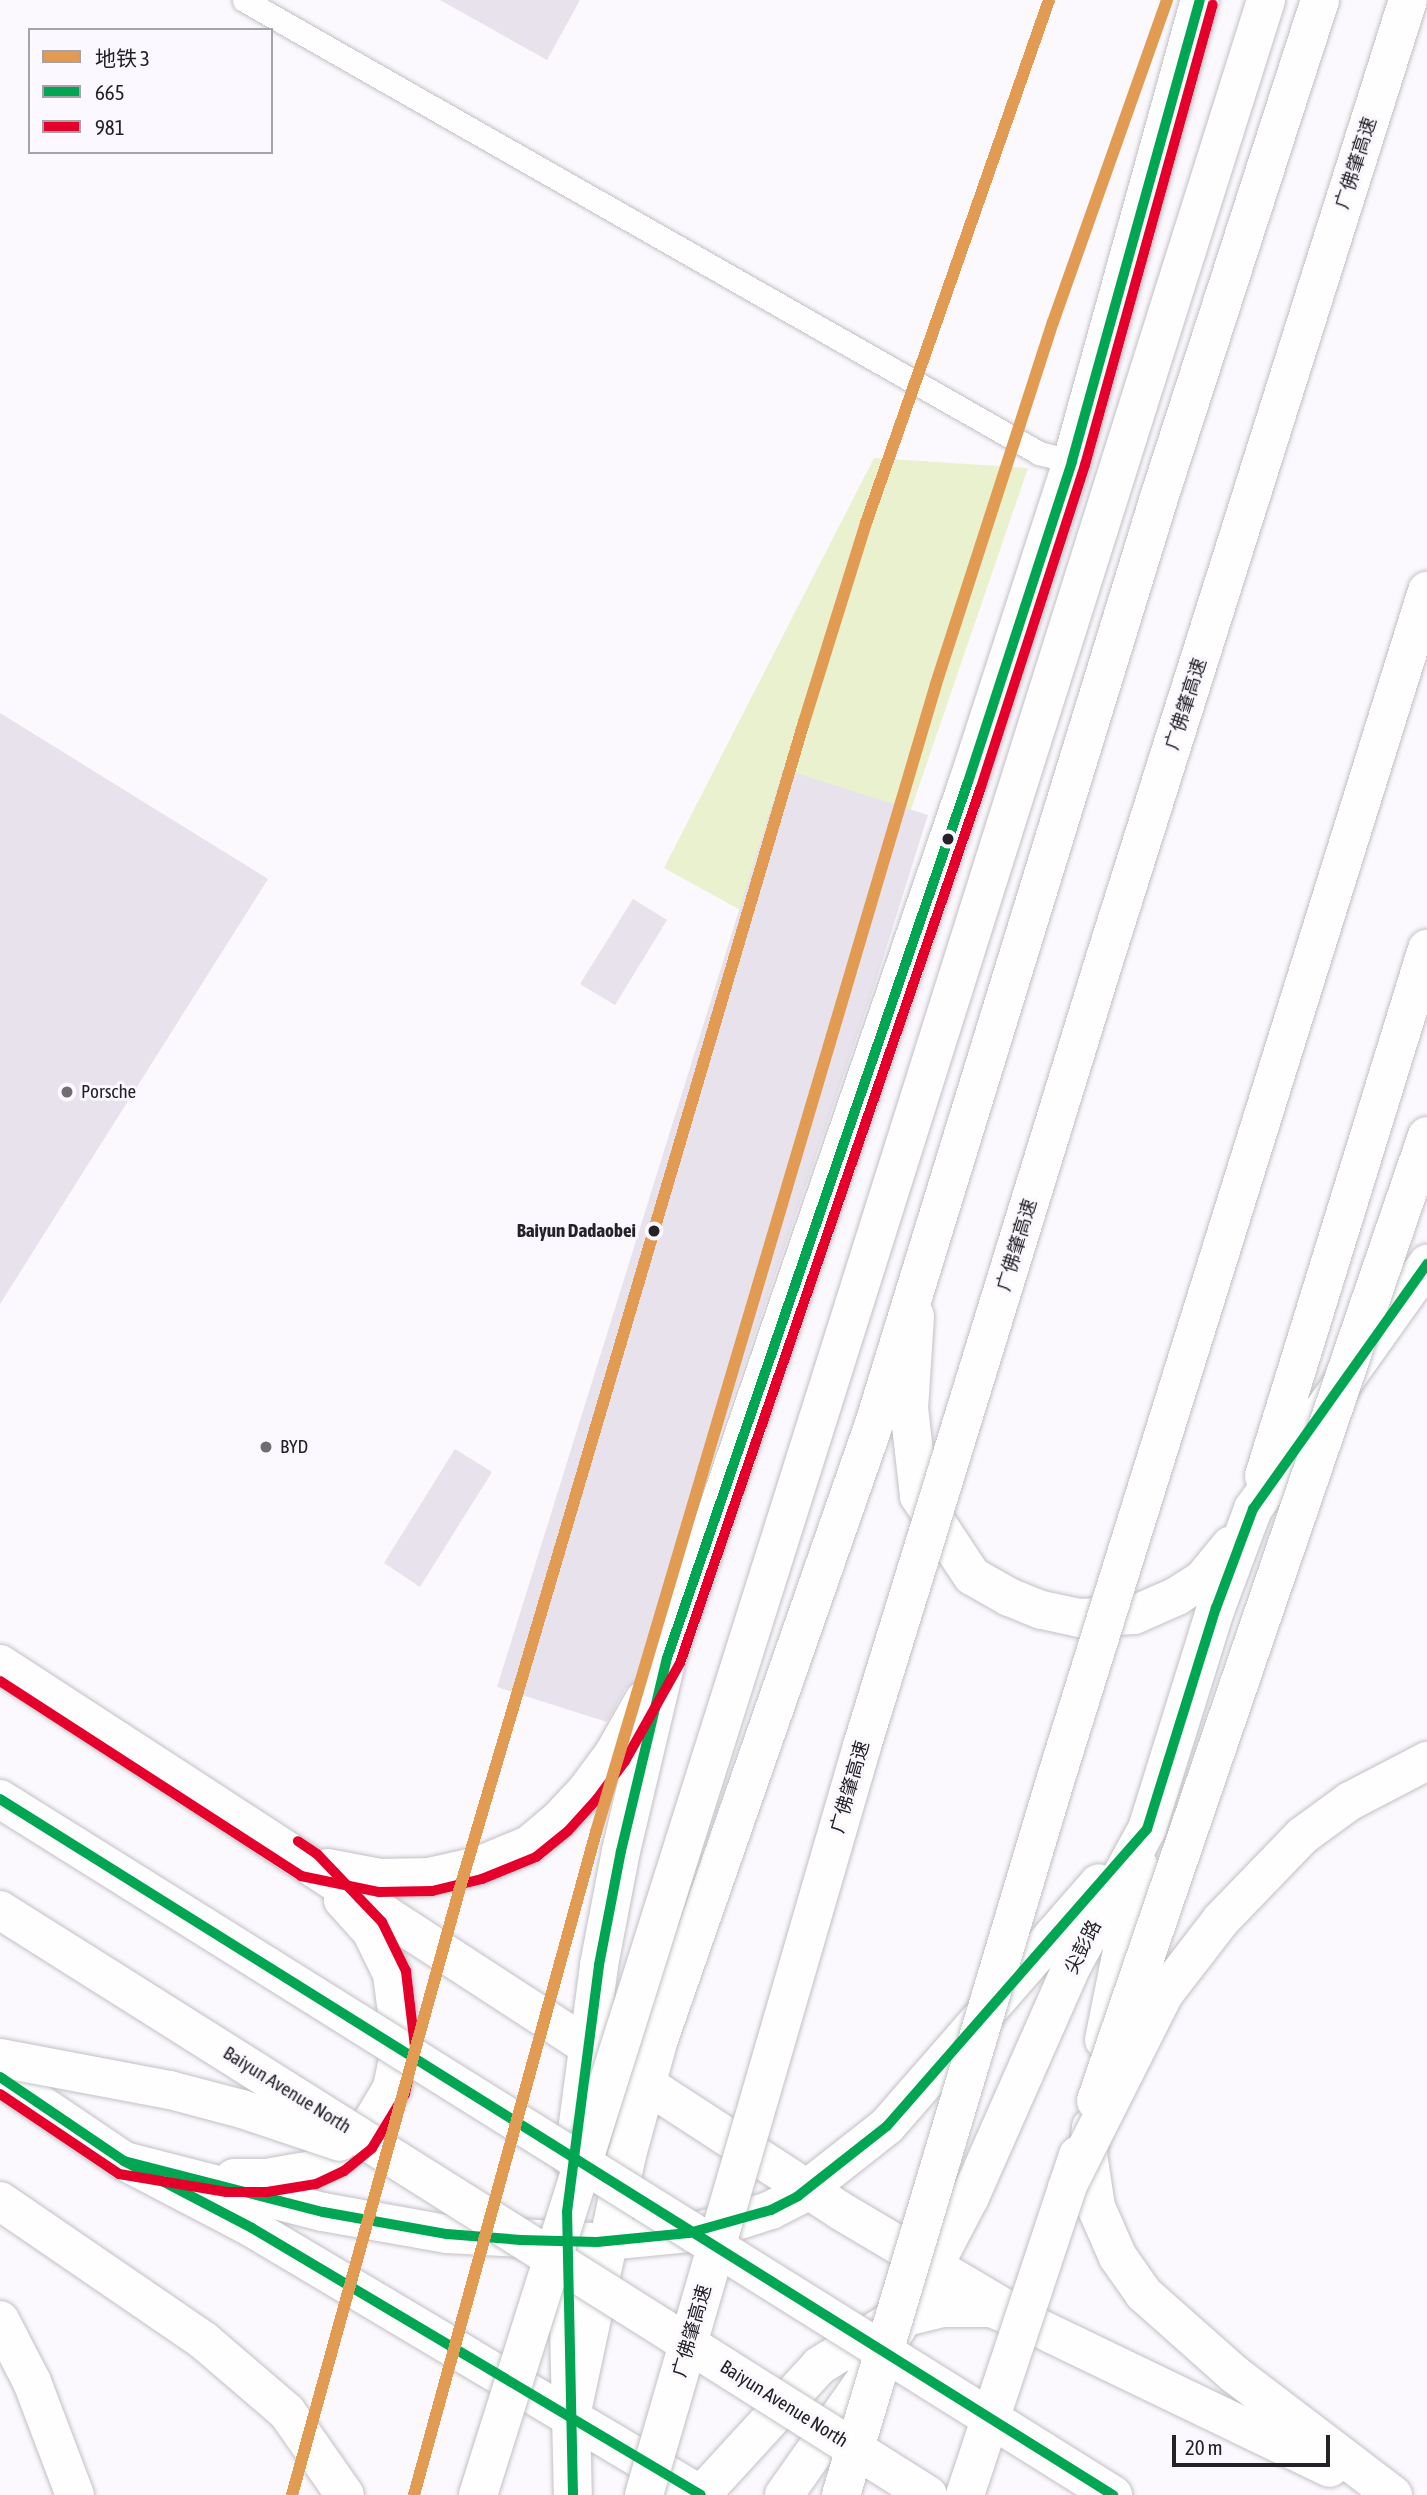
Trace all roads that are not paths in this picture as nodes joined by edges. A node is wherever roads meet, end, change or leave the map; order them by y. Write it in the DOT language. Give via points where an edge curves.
graph roads {
  1 [pos="244,0"];
  2 [pos="1200,0"];
  3 [pos="1266,0"];
  4 [pos="1320,0"];
  5 [pos="1408,0"];
  6 [pos="1072,461"];
  7 [pos="1427,591"];
  8 [pos="1427,949"];
  9 [pos="1427,1136"];
  10 [pos="1427,1264"];
  11 [pos="916,1289"];
  12 [pos="1253,1509"];
  13 [pos="667,1658"];
  14 [pos="0,1664"];
  15 [pos="1427,1761"];
  16 [pos="0,1799"];
  17 [pos="1147,1829"];
  18 [pos="307,1864"];
  19 [pos="0,1910"];
  20 [pos="0,2057"];
  21 [pos="0,2077"];
  22 [pos="124,2161"];
  23 [pos="412,2169"];
  24 [pos="1067,2187"];
  25 [pos="0,2201"];
  26 [pos="934,2266"];
  27 [pos="903,2318"];
  28 [pos="0,2320"];
  29 [pos="1035,2326"];
  30 [pos="571,2416"];
  31 [pos="968,2486"];
  32 [pos="75,2495"];
  33 [pos="345,2495"];
  34 [pos="478,2495"];
  35 [pos="573,2495"];
  36 [pos="644,2495"];
  37 [pos="701,2495"];
  38 [pos="784,2495"];
  39 [pos="841,2495"];
  40 [pos="929,2495"];
  41 [pos="1113,2495"];
  42 [pos="1385,2495"];
  43 [pos="1392,2495"];
  1 -- 6 [label="lane" via="1039,453"];
  2 -- 6 [label="main road"];
  3 -- 34 [label="main road, bridge"];
  4 -- 11 [label="main road" via="1158,501"];
  5 -- 36 [label="main road, 广佛肇高速, bridge" via="862,1746"];
  6 -- 13 [label="main road" via="968,782"];
  7 -- 39 [label="main road, bridge" via="1048,1804"];
  8 -- 12 [label="main road"];
  9 -- 24 [label="main road, bridge"];
  10 -- 12 [label="main road, 尖彭路"];
  11 -- 12 [label="main road" via="909,1408 919,1496 972,1576 1042,1610 1080,1618 1134,1615 1202,1580 1231,1546"];
  11 -- 30 [label="main road" via="875,1421 659,2039 627,2155"];
  12 -- 17 [label="main road, 尖彭路" via="1216,1608"];
  13 -- 18 [label="main road" via="614,1753 586,1791 528,1845 478,1866 429,1877 380,1878"];
  13 -- 30 [label="main road" via="621,1850 572,2166 566,2268"];
  14 -- 18 [label="main road"];
  15 -- 24 [label="main road, bridge" via="1350,1801 1302,1836 1220,1920 1164,1994"];
  16 -- 41 [label="main road, bridge"];
  17 -- 22 [label="main road" via="887,2126 798,2196 746,2218 689,2233 620,2241 447,2234 323,2212"];
  17 -- 26 [label="main road, 尖彭路" via="1073,1964 971,2197"];
  17 -- 43 [label="main road" via="1098,2069 1088,2154 1096,2207 1118,2258 1144,2294 1234,2374"];
  18 -- 22 [label="main road" via="371,1931 392,1974 401,2044 392,2088 381,2111 363,2137 336,2159 312,2170 266,2178 228,2178"];
  18 -- 26 [label="main road" via="841,2211"];
  19 -- 23 [label="main road, Baiyun Avenue North, bridge"];
  20 -- 23 [label="main road, bridge" via="98,2074 242,2109"];
  21 -- 22 [label="main road"];
  22 -- 30 [label="main road" via="253,2228"];
  23 -- 40 [label="main road, Baiyun Avenue North, bridge"];
  24 -- 31 [label="main road, bridge"];
  25 -- 33 [label="main road" via="203,2340 287,2412"];
  26 -- 27 [label="main road, 尖彭路"];
  26 -- 29 [label="main road"];
  27 -- 29 [label="main road" via="943,2308 991,2308"];
  27 -- 37 [label="main road" via="819,2366"];
  27 -- 38 [label="main road, 尖彭路"];
  28 -- 32 [label="main road" via="32,2382"];
  29 -- 42 [label="main road"];
  30 -- 35 [label="main road"];
  30 -- 37 [label="main road"];
}
